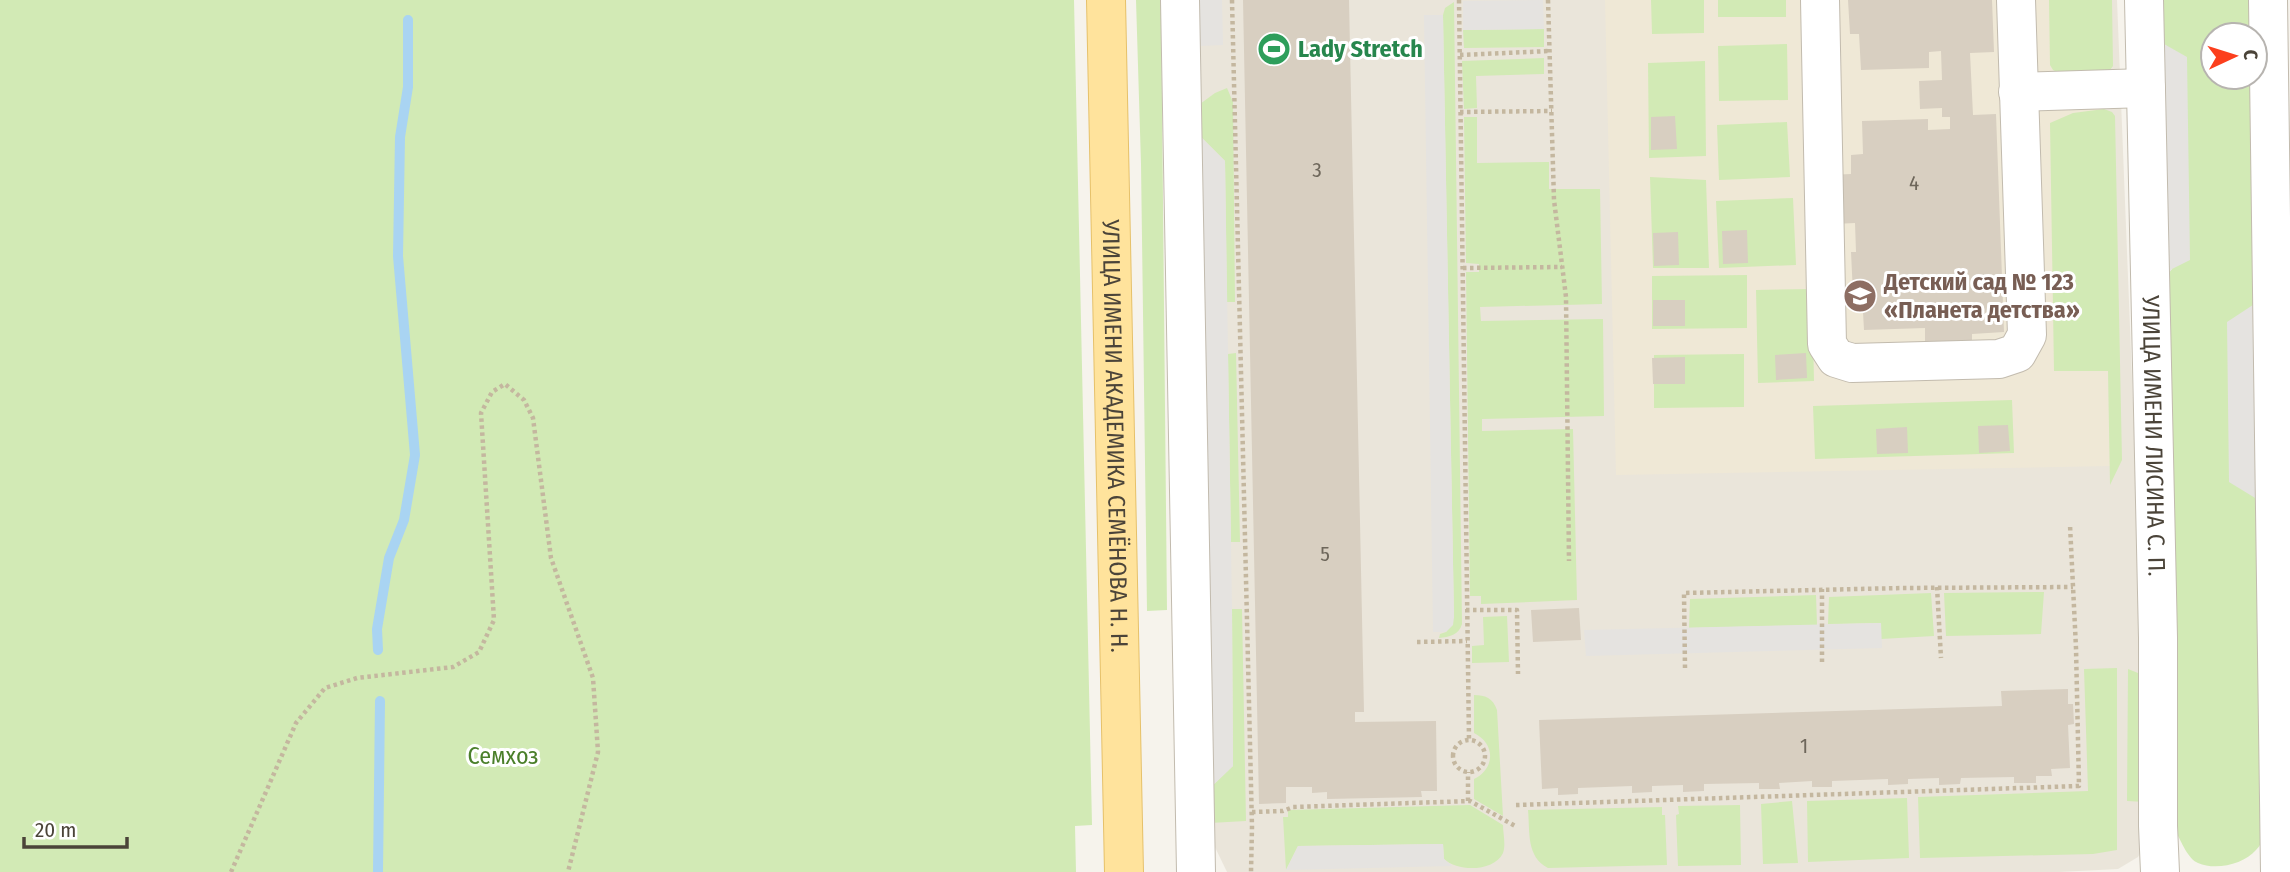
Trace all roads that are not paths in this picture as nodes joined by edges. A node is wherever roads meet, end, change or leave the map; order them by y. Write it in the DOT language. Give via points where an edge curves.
graph roads {
  1 [pos="1106,0"];
  2 [pos="1180,0"];
  3 [pos="1820,0"];
  4 [pos="2016,0"];
  5 [pos="2144,0"];
  6 [pos="2267,0"];
  7 [pos="2146,88"];
  8 [pos="2018,92"];
  9 [pos="2281,181"];
  10 [pos="2283,608"];
  11 [pos="1124,872"];
  12 [pos="1196,872"];
  13 [pos="2161,872"];
  14 [pos="2280,872"];
  1 -- 11 [label="main road, УЛИЦА ИМЕНИ АКАДЕМИКА СЕМЁНОВА Н. Н."];
  2 -- 12 [label="street"];
  3 -- 8 [label="street" via="1826,328 1827,344 1836,358 1852,363 1892,362 1999,359 2017,353 2027,335"];
  4 -- 8 [label="street"];
  5 -- 7 [label="street, УЛИЦА ИМЕНИ ЛИСИНА С. П."];
  6 -- 9 [label="street"];
  7 -- 8 [label="street"];
  7 -- 13 [label="street, УЛИЦА ИМЕНИ ЛИСИНА С. П."];
  9 -- 10 [label="street"];
  10 -- 14 [label="street"];
}
